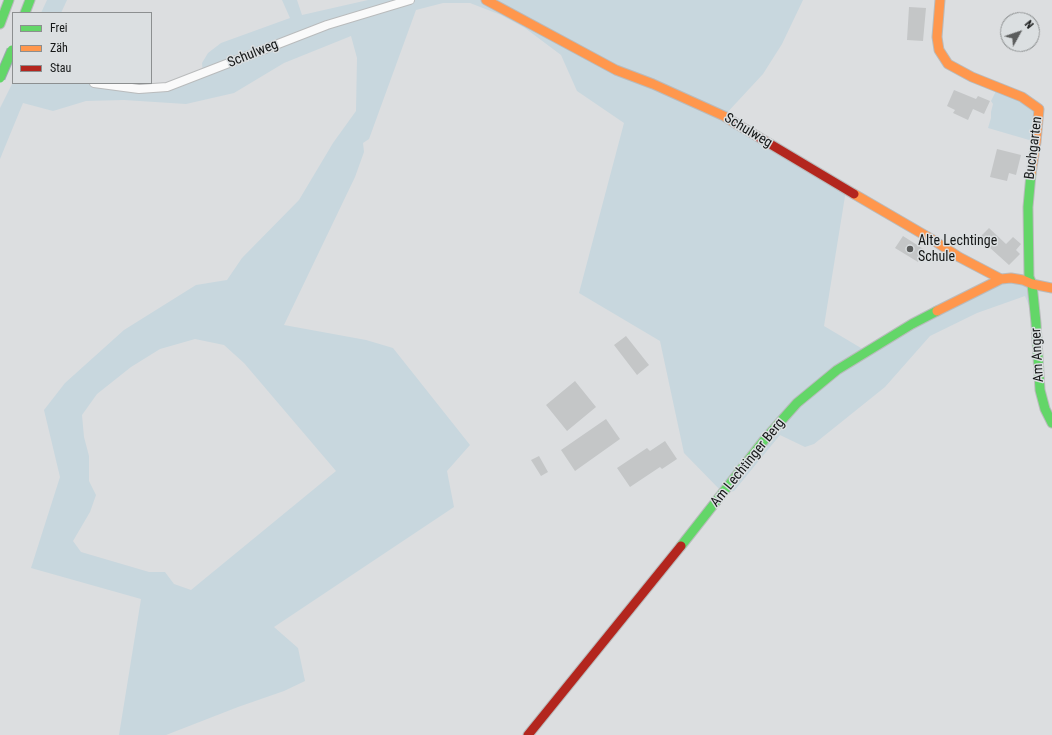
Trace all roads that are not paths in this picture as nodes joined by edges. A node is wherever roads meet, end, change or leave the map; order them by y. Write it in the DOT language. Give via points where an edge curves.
graph roads {
  1 [pos="9,0"];
  2 [pos="30,0"];
  3 [pos="410,0"];
  4 [pos="486,0"];
  5 [pos="940,0"];
  6 [pos="25,12"];
  7 [pos="0,24"];
  8 [pos="12,48"];
  9 [pos="0,70"];
  10 [pos="12,72"];
  11 [pos="0,78"];
  12 [pos="102,84"];
  13 [pos="1001,279"];
  14 [pos="1032,284"];
  15 [pos="1052,288"];
  16 [pos="1052,423"];
  17 [pos="528,735"];
  1 -- 7 [label="main road"];
  2 -- 6 [label="main road"];
  3 -- 12 [label="street, Schulweg" via="327,25 167,87 139,89"];
  4 -- 13 [label="main road, Schulweg" via="616,70 724,116 959,257"];
  5 -- 14 [label="main road, Buchgarten" via="937,37 939,50 948,64 972,77 1022,97 1039,109 1028,207 1028,270"];
  8 -- 11 [label="main road, bridge"];
  9 -- 10 [label="street"];
  13 -- 14 [label="main road, Am Lechtinger Berg" via="1023,280"];
  13 -- 17 [label="main road, Am Lechtinger Berg" via="885,340 837,370 797,403 765,439"];
  14 -- 15 [label="main road, Am Lechtinger Berg"];
  14 -- 16 [label="main road, Am Anger" via="1040,390 1044,409"];
}
